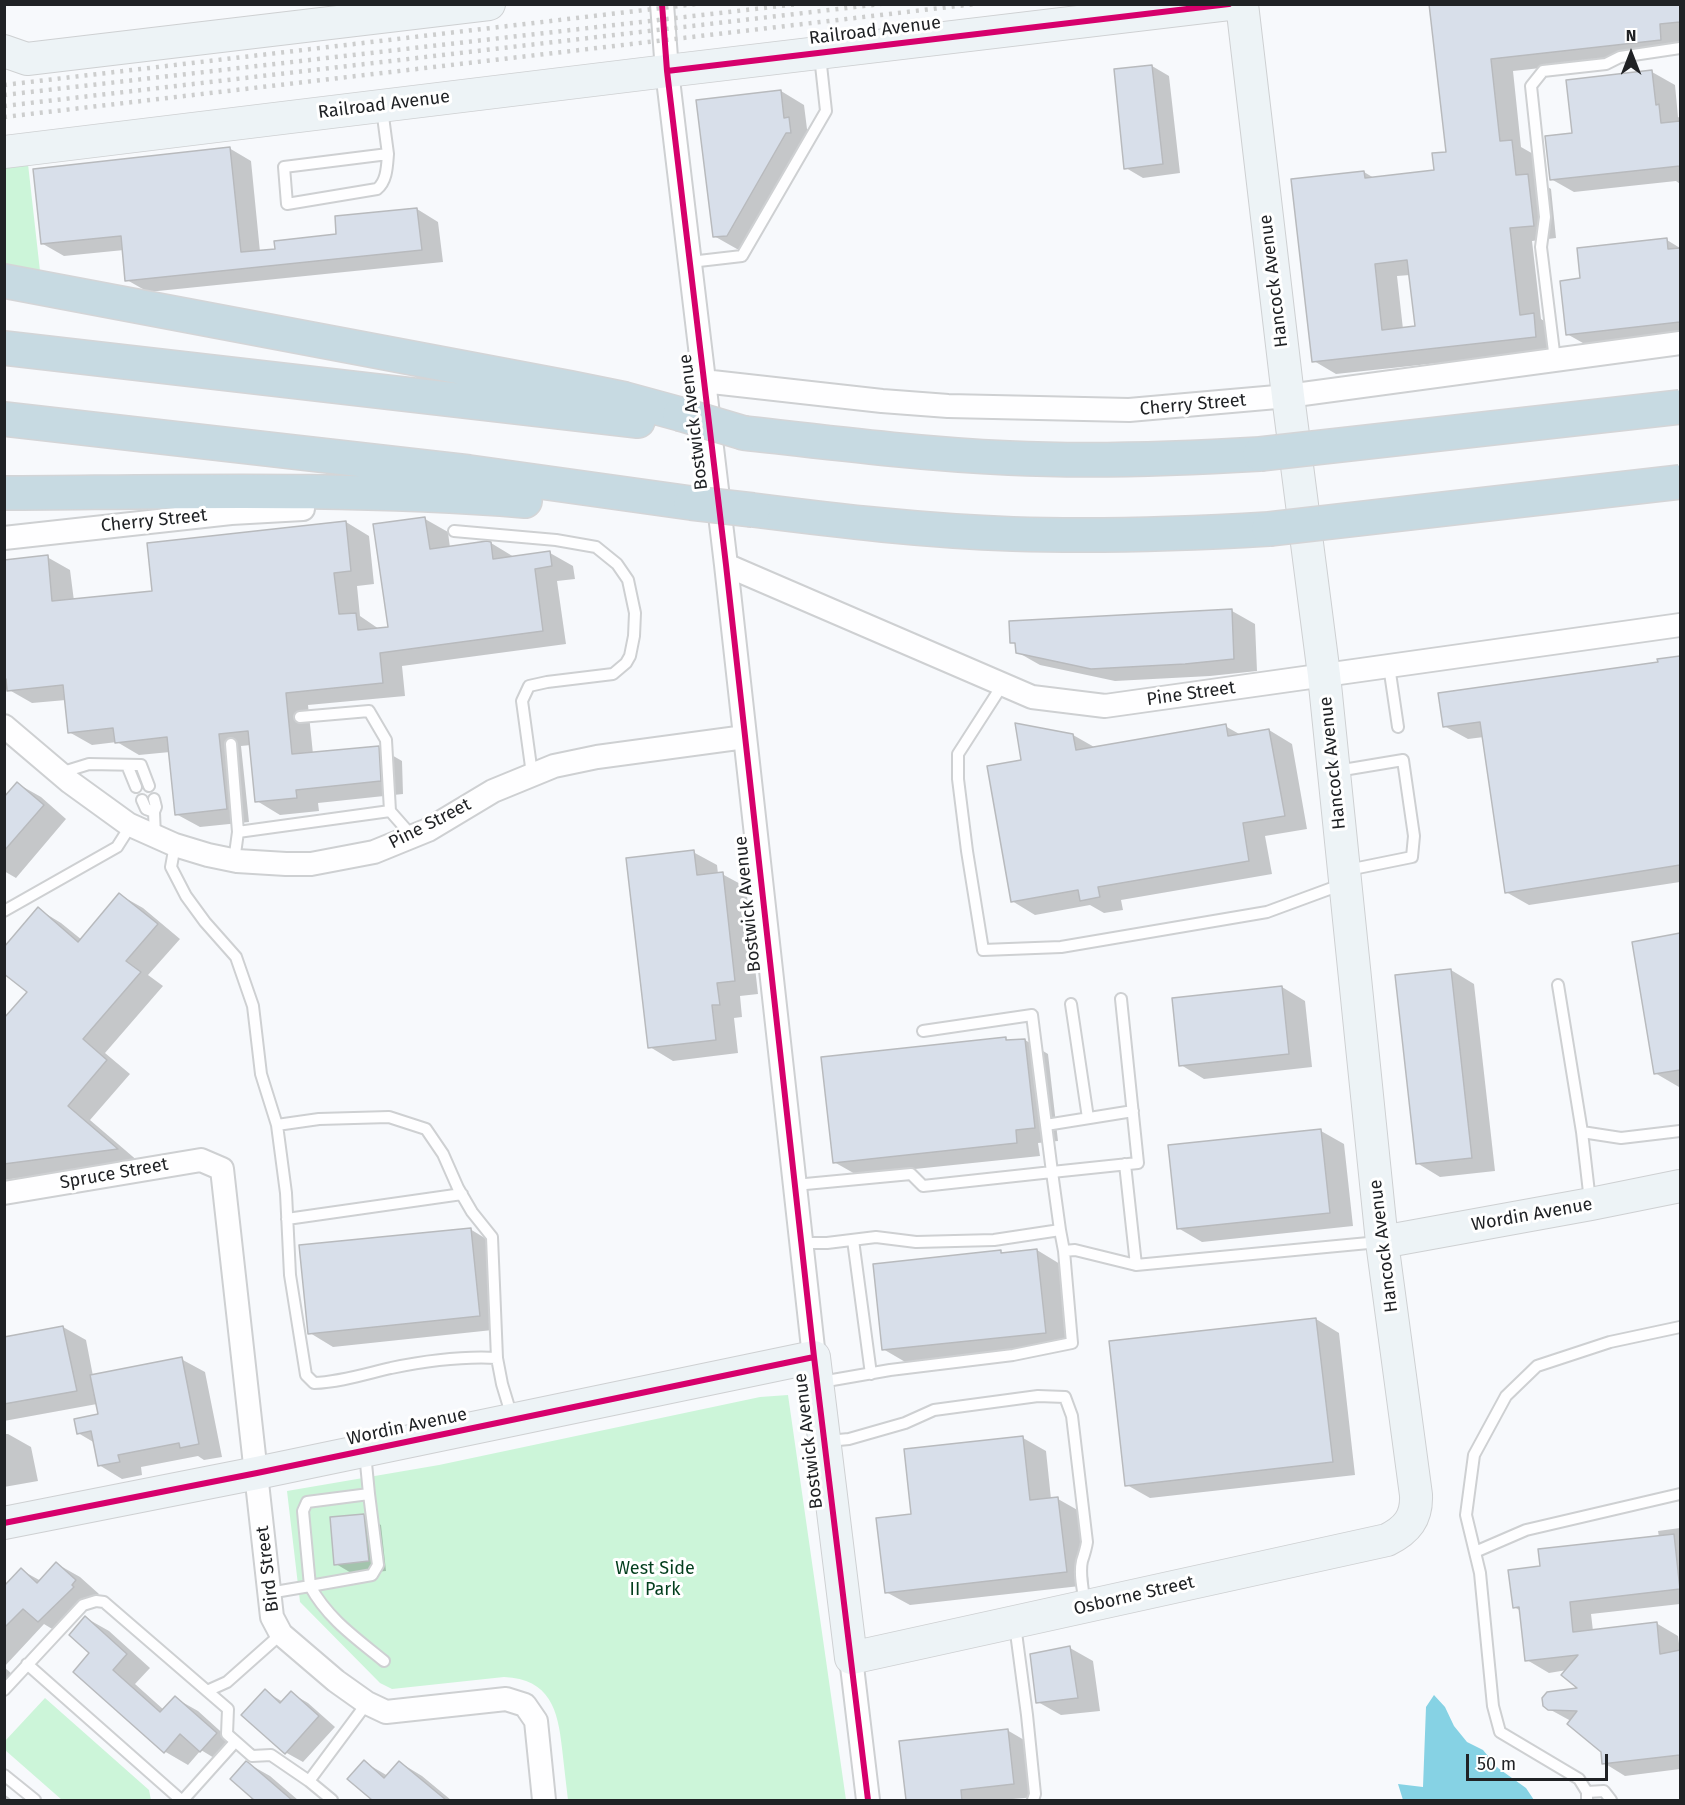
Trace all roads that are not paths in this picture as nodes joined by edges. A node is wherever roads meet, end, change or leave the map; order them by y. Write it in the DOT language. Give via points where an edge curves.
graph roads {
  1 [pos="489,4"];
  2 [pos="662,4"];
  3 [pos="1229,4"];
  4 [pos="1242,4"];
  5 [pos="1680,48"];
  6 [pos="4,51"];
  7 [pos="819,52"];
  8 [pos="668,70"];
  9 [pos="381,105"];
  10 [pos="4,152"];
  11 [pos="388,154"];
  12 [pos="690,262"];
  13 [pos="4,281"];
  14 [pos="1680,343"];
  15 [pos="4,348"];
  16 [pos="1556,360"];
  17 [pos="704,381"];
  18 [pos="1288,396"];
  19 [pos="1680,407"];
  20 [pos="4,419"];
  21 [pos="680,420"];
  22 [pos="1680,482"];
  23 [pos="4,493"];
  24 [pos="1582,494"];
  25 [pos="1680,495"];
  26 [pos="691,503"];
  27 [pos="303,509"];
  28 [pos="454,531"];
  29 [pos="4,538"];
  30 [pos="726,565"];
  31 [pos="1680,625"];
  32 [pos="1389,666"];
  33 [pos="1324,675"];
  34 [pos="1003,684"];
  35 [pos="300,717"];
  36 [pos="1398,727"];
  37 [pos="6,730"];
  38 [pos="745,737"];
  39 [pos="231,744"];
  40 [pos="127,765"];
  41 [pos="1334,771"];
  42 [pos="60,773"];
  43 [pos="532,774"];
  44 [pos="149,786"];
  45 [pos="136,787"];
  46 [pos="154,799"];
  47 [pos="142,800"];
  48 [pos="390,811"];
  49 [pos="154,812"];
  50 [pos="131,825"];
  51 [pos="238,832"];
  52 [pos="412,836"];
  53 [pos="165,841"];
  54 [pos="234,861"];
  55 [pos="1345,877"];
  56 [pos="4,911"];
  57 [pos="1558,985"];
  58 [pos="1121,999"];
  59 [pos="1071,1004"];
  60 [pos="923,1031"];
  61 [pos="1133,1111"];
  62 [pos="1088,1118"];
  63 [pos="277,1125"];
  64 [pos="1046,1125"];
  65 [pos="1680,1131"];
  66 [pos="1582,1132"];
  67 [pos="1125,1164"];
  68 [pos="222,1169"];
  69 [pos="1052,1172"];
  70 [pos="795,1185"];
  71 [pos="1680,1185"];
  72 [pos="4,1193"];
  73 [pos="462,1194"];
  74 [pos="1591,1204"];
  75 [pos="287,1219"];
  76 [pos="1060,1230"];
  77 [pos="853,1240"];
  78 [pos="1382,1242"];
  79 [pos="801,1243"];
  80 [pos="1064,1251"];
  81 [pos="1136,1265"];
  82 [pos="1680,1327"];
  83 [pos="497,1358"];
  84 [pos="816,1370"];
  85 [pos="871,1374"];
  86 [pos="513,1420"];
  87 [pos="824,1442"];
  88 [pos="365,1450"];
  89 [pos="257,1473"];
  90 [pos="369,1494"];
  91 [pos="1680,1494"];
  92 [pos="1411,1521"];
  93 [pos="4,1523"];
  94 [pos="1475,1552"];
  95 [pos="310,1586"];
  96 [pos="269,1593"];
  97 [pos="1086,1606"];
  98 [pos="1014,1622"];
  99 [pos="281,1634"];
  100 [pos="851,1658"];
  101 [pos="384,1661"];
  102 [pos="27,1664"];
  103 [pos="4,1690"];
  104 [pos="207,1691"];
  105 [pos="367,1703"];
  106 [pos="235,1742"];
  107 [pos="4,1775"];
  108 [pos="309,1781"];
  109 [pos="1587,1796"];
  110 [pos="35,1800"];
  111 [pos="182,1800"];
  112 [pos="332,1800"];
  113 [pos="544,1800"];
  114 [pos="868,1800"];
  115 [pos="1033,1800"];
  116 [pos="1611,1800"];
  1 -- 6 [label="street" via="27,58"];
  2 -- 8 [label="street, Bostwick Avenue"];
  3 -- 7 [label="street, Railroad Avenue"];
  4 -- 18 [label="street, Hancock Avenue"];
  5 -- 16 [label="lane" via="1620,57 1606,64 1543,71 1531,86 1545,217 1541,247"];
  7 -- 8 [label="street, Railroad Avenue"];
  7 -- 12 [label="lane" via="826,111 742,256"];
  8 -- 9 [label="street, Railroad Avenue"];
  8 -- 12 [label="street, Bostwick Avenue"];
  9 -- 10 [label="street, Railroad Avenue"];
  9 -- 11 [label="lane"];
  11 -- 11 [label="lane" via="385,178 377,189 287,204 284,167"];
  12 -- 17 [label="street, Bostwick Avenue"];
  13 -- 21 [label="highway" via="571,387 625,399"];
  14 -- 16 [label="street, Cherry Street"];
  15 -- 21 [label="highway"];
  16 -- 18 [label="street, Cherry Street"];
  17 -- 18 [label="street, Cherry Street" via="882,401 1015,409 1129,410"];
  17 -- 30 [label="street, Bostwick Avenue"];
  18 -- 33 [label="street, Hancock Avenue"];
  19 -- 21 [label="highway, bridge" via="1260,454 1147,459 1010,458 873,448 744,433"];
  20 -- 26 [label="highway" via="457,471"];
  22 -- 24 [label="highway, bridge"];
  23 -- 26 [label="highway" via="372,492 538,502"];
  24 -- 25 [label="highway, bridge"];
  24 -- 26 [label="highway, bridge" via="1269,529 1151,535 1012,534"];
  27 -- 29 [label="street, Cherry Street" via="208,515"];
  28 -- 43 [label="lane" via="596,547 617,564 628,580 635,613 634,636 626,663 613,674 529,686 523,695"];
  30 -- 34 [label="street, Pine Street"];
  30 -- 38 [label="street, Bostwick Avenue"];
  31 -- 32 [label="street, Pine Street"];
  32 -- 33 [label="street, Pine Street"];
  32 -- 36 [label="lane"];
  33 -- 34 [label="street, Pine Street" via="1105,706 1032,697"];
  33 -- 41 [label="street, Hancock Avenue"];
  34 -- 55 [label="lane" via="958,754 967,851 984,950 1061,947 1267,912"];
  35 -- 48 [label="lane" via="369,711 386,740"];
  37 -- 42 [label="street, Pine Street"];
  38 -- 43 [label="street, Pine Street" via="597,757"];
  38 -- 70 [label="street, Bostwick Avenue"];
  39 -- 51 [label="lane"];
  40 -- 42 [label="lane" via="89,764"];
  40 -- 44 [label="lane" via="141,765"];
  40 -- 45 [label="lane"];
  41 -- 55 [label="street, Hancock Avenue"];
  41 -- 55 [label="lane" via="1403,760 1414,836 1412,857"];
  42 -- 50 [label="street, Pine Street"];
  43 -- 52 [label="street, Pine Street" via="493,790"];
  46 -- 49 [label="lane"];
  47 -- 49 [label="lane" via="146,809"];
  48 -- 51 [label="lane"];
  48 -- 52 [label="lane"];
  49 -- 53 [label="lane"];
  50 -- 53 [label="street, Pine Street"];
  50 -- 56 [label="lane" via="117,847"];
  51 -- 54 [label="lane"];
  52 -- 54 [label="street, Pine Street" via="374,852 311,864"];
  53 -- 54 [label="street, Pine Street"];
  53 -- 63 [label="lane" via="171,867 186,896 236,957 253,1006 261,1074"];
  55 -- 78 [label="street, Hancock Avenue"];
  57 -- 66 [label="lane"];
  58 -- 61 [label="lane"];
  59 -- 62 [label="lane"];
  60 -- 64 [label="lane" via="1032,1015"];
  61 -- 62 [label="lane"];
  61 -- 67 [label="lane" via="1138,1163"];
  62 -- 64 [label="lane"];
  63 -- 73 [label="lane" via="389,1117 426,1129"];
  63 -- 75 [label="lane"];
  64 -- 69 [label="lane"];
  65 -- 66 [label="lane" via="1621,1138"];
  66 -- 74 [label="lane"];
  67 -- 69 [label="lane"];
  67 -- 81 [label="lane"];
  68 -- 72 [label="street, Spruce Street" via="201,1160"];
  68 -- 89 [label="street, Bird Street"];
  69 -- 70 [label="lane" via="923,1186 911,1174"];
  69 -- 76 [label="lane"];
  70 -- 79 [label="street, Bostwick Avenue"];
  71 -- 74 [label="street, Wordin Avenue"];
  73 -- 75 [label="lane"];
  73 -- 83 [label="lane" via="492,1237"];
  74 -- 78 [label="street, Wordin Avenue"];
  75 -- 83 [label="lane" via="290,1275 306,1375 314,1383 461,1358"];
  76 -- 77 [label="lane" via="994,1240"];
  76 -- 80 [label="lane"];
  77 -- 79 [label="lane"];
  77 -- 85 [label="lane"];
  78 -- 81 [label="lane"];
  78 -- 92 [label="street, Hancock Avenue" via="1416,1495"];
  79 -- 84 [label="street, Bostwick Avenue"];
  80 -- 81 [label="lane" via="1075,1250"];
  80 -- 85 [label="lane" via="1072,1343"];
  82 -- 94 [label="lane" via="1610,1342 1537,1366 1506,1396 1474,1455 1466,1515"];
  83 -- 86 [label="lane"];
  84 -- 85 [label="lane"];
  84 -- 86 [label="street, Wordin Avenue"];
  84 -- 87 [label="street, Bostwick Avenue"];
  86 -- 88 [label="street, Wordin Avenue"];
  87 -- 97 [label="lane" via="905,1423 934,1410 1038,1396 1065,1397 1072,1416 1087,1542 1082,1562"];
  87 -- 100 [label="street, Bostwick Avenue"];
  88 -- 89 [label="street, Wordin Avenue"];
  88 -- 90 [label="lane"];
  89 -- 93 [label="street, Wordin Avenue"];
  89 -- 96 [label="street, Bird Street"];
  90 -- 95 [label="lane" via="378,1565 372,1575"];
  90 -- 95 [label="lane" via="307,1502 303,1511"];
  91 -- 94 [label="lane" via="1526,1530"];
  92 -- 97 [label="street, Osborne Street" via="1406,1529 1387,1540"];
  94 -- 109 [label="lane" via="1493,1706 1500,1732 1579,1779"];
  95 -- 96 [label="lane"];
  95 -- 101 [label="lane" via="331,1617"];
  96 -- 99 [label="street, Bird Street" via="272,1617"];
  97 -- 98 [label="street, Osborne Street"];
  98 -- 100 [label="street, Osborne Street"];
  98 -- 115 [label="lane" via="1027,1715"];
  99 -- 104 [label="lane" via="227,1682"];
  99 -- 105 [label="street, Bird Street"];
  100 -- 114 [label="street, Bostwick Avenue"];
  102 -- 103 [label="lane"];
  102 -- 104 [label="lane" via="83,1605 96,1601 110,1606"];
  102 -- 111 [label="lane"];
  104 -- 106 [label="lane" via="228,1709 227,1734"];
  105 -- 108 [label="lane"];
  105 -- 113 [label="street, Bird Street" via="386,1712 506,1699 525,1705 536,1721"];
  106 -- 108 [label="lane" via="252,1756 272,1755"];
  106 -- 111 [label="lane"];
  107 -- 110 [label="lane"];
  108 -- 112 [label="lane"];
  109 -- 116 [label="lane" via="1604,1791"];
}
